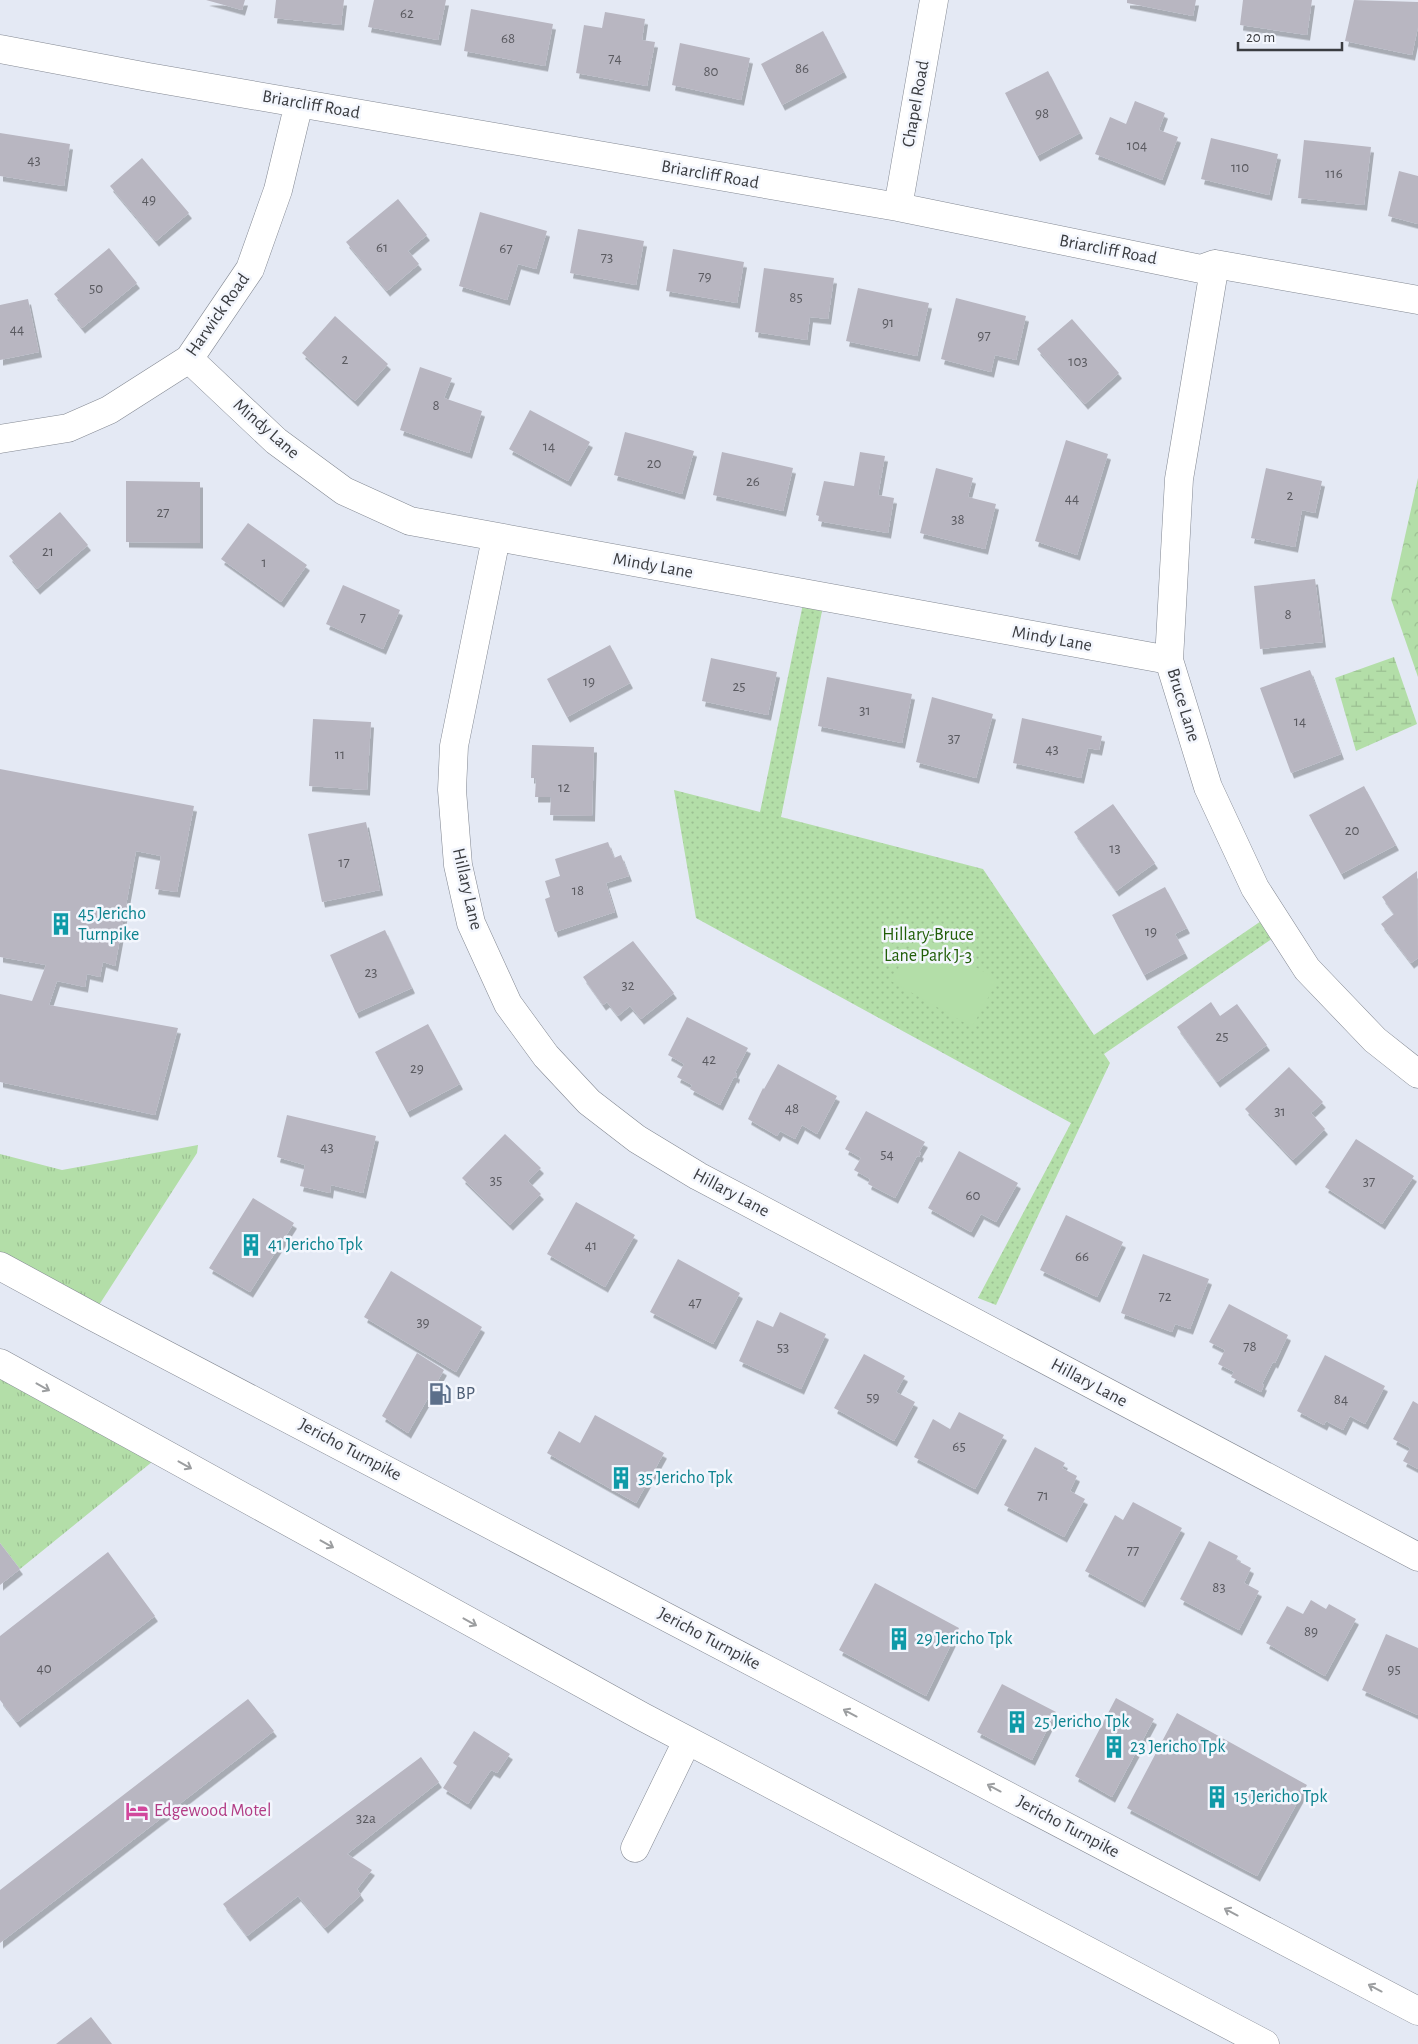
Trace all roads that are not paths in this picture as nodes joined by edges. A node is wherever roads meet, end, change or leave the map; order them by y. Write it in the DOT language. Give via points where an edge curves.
graph roads {
  1 [pos="934,0"];
  2 [pos="0,49"];
  3 [pos="300,103"];
  4 [pos="898,208"];
  5 [pos="1215,264"];
  6 [pos="1418,300"];
  7 [pos="189,359"];
  8 [pos="0,439"];
  9 [pos="496,538"];
  10 [pos="1169,660"];
  11 [pos="1418,1074"];
  12 [pos="0,1266"];
  13 [pos="0,1363"];
  14 [pos="1418,1557"];
  15 [pos="687,1741"];
  16 [pos="635,1848"];
  17 [pos="1418,2011"];
  18 [pos="1265,2044"];
  1 -- 4 [label="street, Chapel Road"];
  2 -- 3 [label="street, Briarcliff Road"];
  3 -- 4 [label="street, Briarcliff Road"];
  3 -- 7 [label="street, Harwick Road" via="278,190 250,269"];
  4 -- 5 [label="street, Briarcliff Road" via="1201,268"];
  5 -- 6 [label="street, Briarcliff Road"];
  5 -- 10 [label="street, Bruce Lane" via="1179,479"];
  7 -- 8 [label="street, Harwick Road" via="109,410 68,428"];
  7 -- 9 [label="street, Mindy Lane" via="276,441 344,491 410,521"];
  9 -- 10 [label="street, Mindy Lane"];
  9 -- 14 [label="street, Hillary Lane" via="454,746 452,790 458,865 471,923 508,1004 546,1056 589,1102 638,1139 698,1176"];
  10 -- 11 [label="street, Bruce Lane" via="1208,787 1256,888 1307,969 1375,1040"];
  17 -- 12 [label="street, Jericho Turnpike, one-way"];
  13 -- 15 [label="street, one-way"];
  15 -- 16 [label="street"];
  15 -- 18 [label="street"];
}
